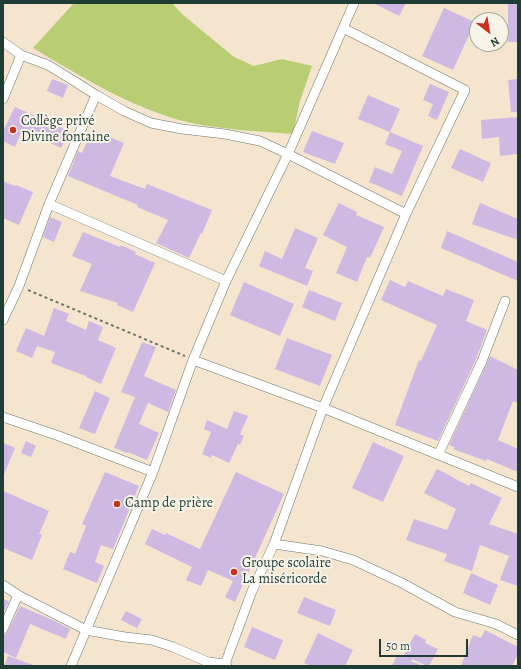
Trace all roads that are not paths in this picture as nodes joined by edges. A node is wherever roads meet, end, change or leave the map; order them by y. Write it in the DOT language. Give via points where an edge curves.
graph roads {
  1 [pos="354,3"];
  2 [pos="343,28"];
  3 [pos="3,42"];
  4 [pos="21,55"];
  5 [pos="96,95"];
  6 [pos="3,99"];
  7 [pos="288,154"];
  8 [pos="49,204"];
  9 [pos="406,214"];
  10 [pos="226,281"];
  11 [pos="505,301"];
  12 [pos="3,320"];
  13 [pos="193,360"];
  14 [pos="322,408"];
  15 [pos="3,417"];
  16 [pos="438,455"];
  17 [pos="154,472"];
  18 [pos="518,487"];
  19 [pos="274,544"];
  20 [pos="3,585"];
  21 [pos="18,595"];
  22 [pos="3,629"];
  23 [pos="86,630"];
  24 [pos="518,634"];
  25 [pos="226,665"];
  26 [pos="71,666"];
  1 -- 2 [label="street"];
  2 -- 7 [label="street"];
  2 -- 9 [label="street" via="465,90"];
  3 -- 4 [label="street"];
  4 -- 5 [label="street" via="48,66"];
  4 -- 6 [label="street"];
  5 -- 7 [label="street" via="151,123 260,141"];
  5 -- 8 [label="street"];
  7 -- 9 [label="street"];
  7 -- 10 [label="street"];
  8 -- 10 [label="street"];
  8 -- 12 [label="street" via="19,286"];
  9 -- 14 [label="street"];
  10 -- 13 [label="street"];
  11 -- 16 [label="street" via="482,361"];
  13 -- 14 [label="street"];
  13 -- 17 [label="street"];
  14 -- 16 [label="street"];
  14 -- 19 [label="street"];
  15 -- 17 [label="street"];
  16 -- 18 [label="street"];
  17 -- 23 [label="street"];
  19 -- 24 [label="street" via="322,550 353,560 455,612 496,624"];
  19 -- 25 [label="street" via="252,591"];
  20 -- 21 [label="street"];
  21 -- 22 [label="street"];
  21 -- 23 [label="street"];
  23 -- 25 [label="street" via="152,640 208,662"];
  23 -- 26 [label="street"];
}
